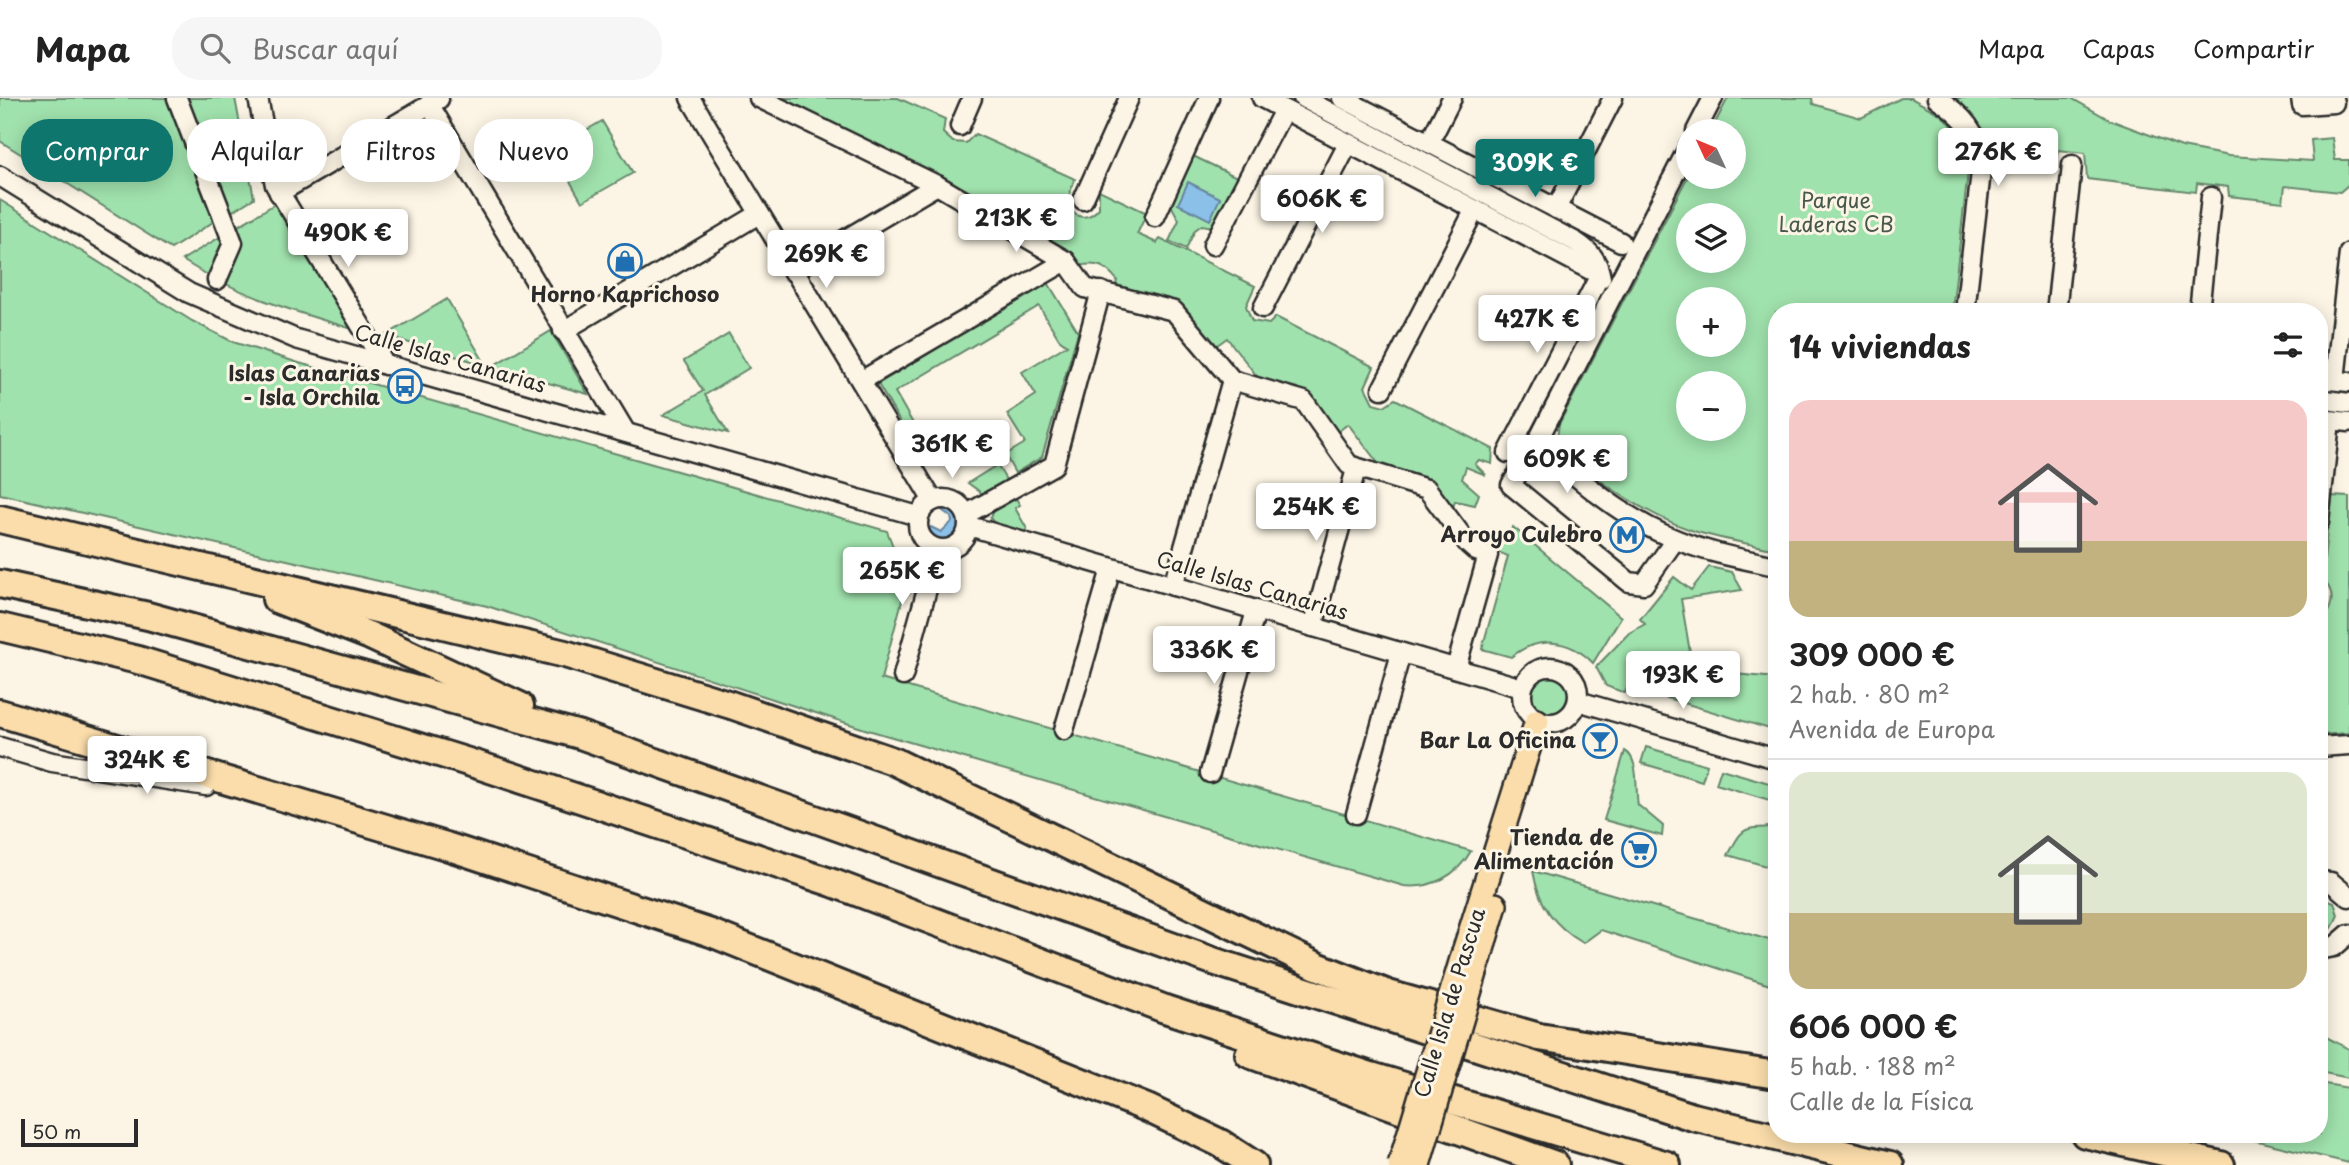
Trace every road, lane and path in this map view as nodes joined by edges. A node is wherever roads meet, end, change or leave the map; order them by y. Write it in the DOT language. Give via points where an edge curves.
graph roads {
  1 [pos="177,98"];
  2 [pos="258,98"];
  3 [pos="690,98"];
  4 [pos="759,98"];
  5 [pos="972,98"];
  6 [pos="1129,98"];
  7 [pos="1209,98"];
  8 [pos="1262,98"];
  9 [pos="1303,98"];
  10 [pos="1452,98"];
  11 [pos="1613,98"];
  12 [pos="1713,98"];
  13 [pos="1937,98"];
  14 [pos="2301,98"];
  15 [pos="435,101"];
  16 [pos="1347,101"];
  17 [pos="2339,101"];
  18 [pos="1284,110"];
  19 [pos="1702,119"];
  20 [pos="960,126"];
  21 [pos="1361,129"];
  22 [pos="1429,143"];
  23 [pos="1348,144"];
  24 [pos="1398,149"];
  25 [pos="2072,165"];
  26 [pos="1676,172"];
  27 [pos="0,176"];
  28 [pos="1412,177"];
  29 [pos="1493,177"];
  30 [pos="1462,181"];
  31 [pos="937,185"];
  32 [pos="279,193"];
  33 [pos="2211,197"];
  34 [pos="1083,200"];
  35 [pos="1556,209"];
  36 [pos="1474,211"];
  37 [pos="759,214"];
  38 [pos="1154,216"];
  39 [pos="1646,231"];
  40 [pos="1617,244"];
  41 [pos="1213,245"];
  42 [pos="1582,246"];
  43 [pos="2349,253"];
  44 [pos="1066,261"];
  45 [pos="792,271"];
  46 [pos="1600,272"];
  47 [pos="217,280"];
  48 [pos="1101,291"];
  49 [pos="1966,303"];
  50 [pos="2057,303"];
  51 [pos="2200,303"];
  52 [pos="1263,308"];
  53 [pos="1603,313"];
  54 [pos="563,331"];
  55 [pos="385,365"];
  56 [pos="1232,380"];
  57 [pos="2334,380"];
  58 [pos="861,382"];
  59 [pos="1382,389"];
  60 [pos="2328,400"];
  61 [pos="2349,403"];
  62 [pos="2328,420"];
  63 [pos="2349,422"];
  64 [pos="1521,428"];
  65 [pos="625,431"];
  66 [pos="1538,440"];
  67 [pos="1508,453"];
  68 [pos="1356,469"];
  69 [pos="933,501"];
  70 [pos="918,516"];
  71 [pos="0,519"];
  72 [pos="968,520"];
  73 [pos="1675,540"];
  74 [pos="938,549"];
  75 [pos="160,556"];
  76 [pos="1768,564"];
  77 [pos="1111,569"];
  78 [pos="0,584"];
  79 [pos="1173,586"];
  80 [pos="1256,611"];
  81 [pos="0,627"];
  82 [pos="1313,627"];
  83 [pos="1401,653"];
  84 [pos="1456,668"];
  85 [pos="902,676"];
  86 [pos="1522,688"];
  87 [pos="1578,701"];
  88 [pos="0,713"];
  89 [pos="1542,722"];
  90 [pos="1064,730"];
  91 [pos="580,735"];
  92 [pos="2349,745"];
  93 [pos="2328,746"];
  94 [pos="0,747"];
  95 [pos="1768,757"];
  96 [pos="1210,773"];
  97 [pos="303,803"];
  98 [pos="1356,814"];
  99 [pos="2328,882"];
  100 [pos="2349,897"];
  101 [pos="2349,934"];
  102 [pos="2328,948"];
  103 [pos="1472,954"];
  104 [pos="1165,1009"];
  105 [pos="1768,1073"];
  106 [pos="1768,1135"];
  107 [pos="1800,1143"];
  108 [pos="2124,1143"];
  109 [pos="1254,1165"];
  110 [pos="1400,1165"];
  111 [pos="1418,1165"];
  112 [pos="1555,1165"];
  113 [pos="1667,1165"];
  114 [pos="1890,1165"];
  115 [pos="2221,1165"];
  1 -- 47 [label="street" via="233,243"];
  2 -- 32 [label="street"];
  3 -- 37 [label="street"];
  4 -- 31 [label="street"];
  5 -- 20 [label="street"];
  6 -- 34 [label="street"];
  7 -- 38 [label="street"];
  8 -- 18 [label="street"];
  9 -- 21 [label="street"];
  10 -- 22 [label="street"];
  11 -- 35 [label="street"];
  12 -- 19 [label="street"];
  13 -- 49 [label="street" via="1958,114 1980,143 1982,163"];
  14 -- 17 [label="street" via="2302,105"];
  15 -- 32 [label="street"];
  15 -- 54 [label="street"];
  16 -- 21 [label="street"];
  16 -- 22 [label="street"];
  18 -- 23 [label="street"];
  18 -- 41 [label="street"];
  21 -- 24 [label="street"];
  22 -- 29 [label="street"];
  23 -- 28 [label="street"];
  23 -- 52 [label="street"];
  24 -- 28 [label="street"];
  24 -- 30 [label="street"];
  25 -- 50 [label="street"];
  26 -- 39 [label="street"];
  27 -- 55 [label="street, Calle Islas Canarias" via="189,293 296,339"];
  28 -- 36 [label="street"];
  29 -- 30 [label="street"];
  29 -- 35 [label="street"];
  30 -- 42 [label="street"];
  31 -- 44 [label="street"];
  31 -- 45 [label="street"];
  32 -- 55 [label="street"];
  33 -- 51 [label="street"];
  35 -- 40 [label="street"];
  36 -- 46 [label="street"];
  36 -- 59 [label="street"];
  37 -- 45 [label="street"];
  37 -- 54 [label="street"];
  39 -- 40 [label="street"];
  39 -- 53 [label="street"];
  40 -- 42 [label="street"];
  40 -- 46 [label="street"];
  42 -- 46 [label="street"];
  43 -- 57 [label="street"];
  44 -- 48 [label="street" via="1084,288"];
  44 -- 58 [label="street"];
  45 -- 58 [label="street"];
  46 -- 53 [label="street"];
  46 -- 64 [label="street"];
  48 -- 56 [label="street" via="1174,310"];
  48 -- 72 [label="street" via="1054,465"];
  53 -- 66 [label="street"];
  54 -- 65 [label="street"];
  55 -- 65 [label="street, Calle Islas Canarias"];
  56 -- 68 [label="street" via="1304,401"];
  56 -- 79 [label="street"];
  58 -- 69 [label="street"];
  60 -- 61 [label="street"];
  62 -- 63 [label="street"];
  64 -- 66 [label="street"];
  64 -- 67 [label="street"];
  65 -- 70 [label="street, Calle Islas Canarias"];
  66 -- 73 [label="street" via="1582,483 1625,514"];
  66 -- 73 [label="street" via="1511,485 1629,582 1644,584"];
  68 -- 82 [label="street"];
  68 -- 84 [label="street" via="1427,489 1468,544 1489,555"];
  69 -- 70 [label="street"];
  69 -- 72 [label="street" via="954,501"];
  70 -- 74 [label="street" via="920,536"];
  71 -- 75 [label="highway"];
  72 -- 74 [label="street" via="961,541"];
  72 -- 77 [label="street, Calle Islas Canarias"];
  73 -- 76 [label="street"];
  74 -- 85 [label="street"];
  75 -- 91 [label="highway" via="368,635"];
  75 -- 105 [label="highway" via="565,654 893,761 1317,966 1388,994 1539,1037"];
  77 -- 79 [label="street, Calle Islas Canarias"];
  77 -- 90 [label="street"];
  78 -- 91 [label="highway" via="148,616"];
  79 -- 80 [label="street, Calle Islas Canarias"];
  80 -- 82 [label="street, Calle Islas Canarias"];
  80 -- 96 [label="street"];
  81 -- 104 [label="highway" via="138,660 481,766 833,883"];
  82 -- 83 [label="street, Calle Islas Canarias"];
  83 -- 84 [label="street, Calle Islas Canarias"];
  83 -- 98 [label="street"];
  84 -- 86 [label="street, Calle Islas Canarias"];
  86 -- 87 [label="street" via="1534,672 1560,669 1574,680"];
  86 -- 89 [label="street" via="1524,708"];
  87 -- 89 [label="street" via="1567,718"];
  87 -- 95 [label="street"];
  88 -- 97 [label="highway"];
  89 -- 103 [label="main road, Calle Isla de Pascua"];
  91 -- 106 [label="highway" via="1213,961 1693,1117"];
  92 -- 93 [label="street"];
  94 -- 97 [label="street" via="52,762"];
  97 -- 109 [label="highway" via="724,938 1147,1108"];
  99 -- 100 [label="street"];
  101 -- 102 [label="street"];
  103 -- 110 [label="main road, Calle Isla de Pascua, bridge"];
  103 -- 111 [label="main road, Calle Isla de Pascua, bridge"];
  104 -- 112 [label="highway" via="1208,1039"];
  104 -- 113 [label="highway"];
  107 -- 114 [label="highway"];
  108 -- 115 [label="highway"];
}
